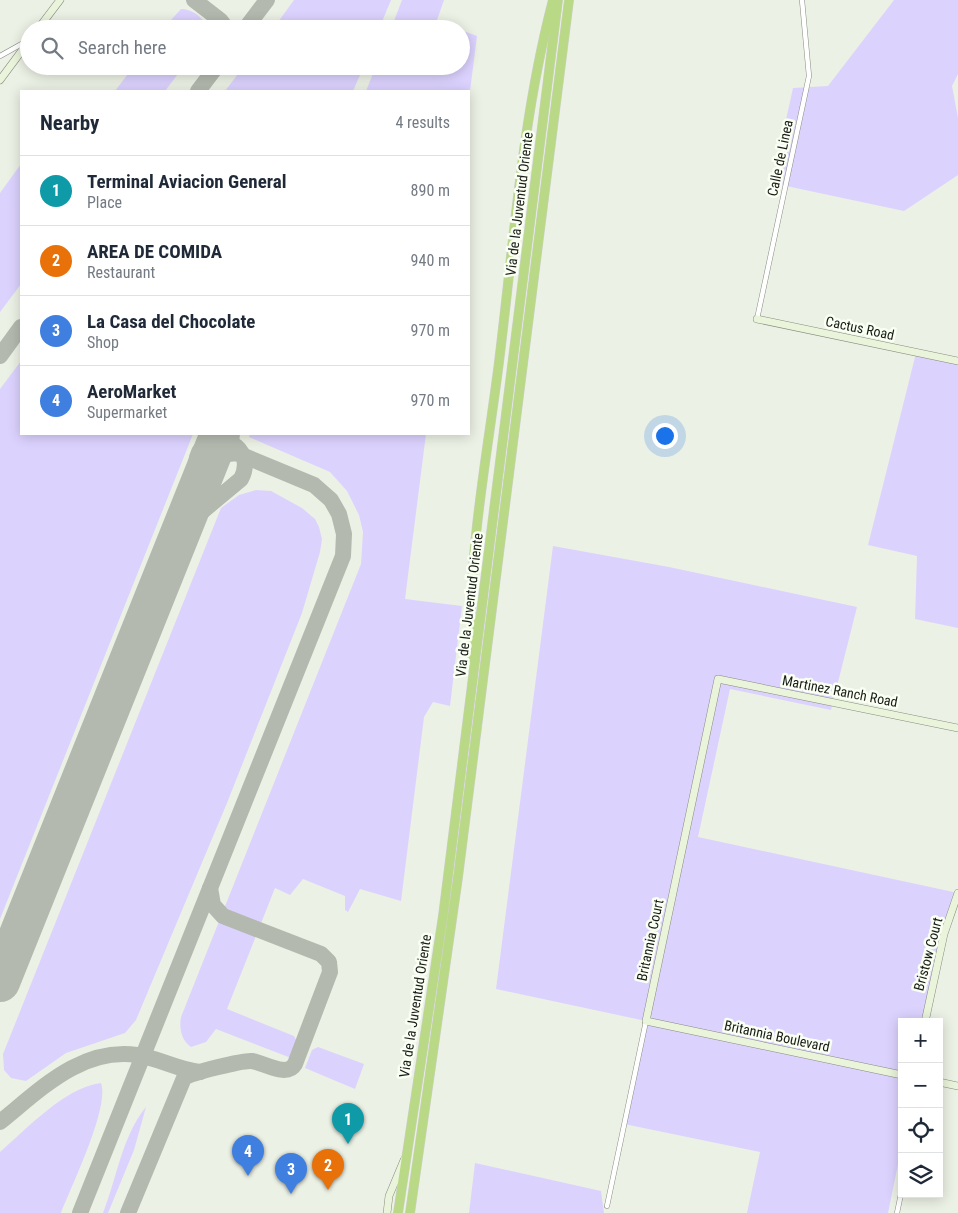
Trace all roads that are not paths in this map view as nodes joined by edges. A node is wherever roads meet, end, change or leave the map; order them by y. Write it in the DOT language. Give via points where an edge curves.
graph roads {
  1 [pos="60,0"];
  2 [pos="553,0"];
  3 [pos="558,0"];
  4 [pos="569,0"];
  5 [pos="802,0"];
  6 [pos="45,20"];
  7 [pos="20,45"];
  8 [pos="20,52"];
  9 [pos="0,56"];
  10 [pos="0,80"];
  11 [pos="757,318"];
  12 [pos="958,361"];
  13 [pos="718,679"];
  14 [pos="473,680"];
  15 [pos="958,728"];
  16 [pos="958,893"];
  17 [pos="447,916"];
  18 [pos="926,1018"];
  19 [pos="646,1021"];
  20 [pos="898,1074"];
  21 [pos="943,1083"];
  22 [pos="958,1086"];
  23 [pos="406,1155"];
  24 [pos="900,1198"];
  25 [pos="607,1206"];
  26 [pos="387,1213"];
  27 [pos="398,1213"];
  28 [pos="410,1213"];
  29 [pos="897,1213"];
  1 -- 6 [label="street"];
  2 -- 14 [label="highway" via="534,81 480,515 469,611"];
  3 -- 14 [label="highway, Via de la Juventud Oriente"];
  4 -- 17 [label="highway, Via de la Juventud Oriente"];
  5 -- 11 [label="street, Calle de Linea" via="808,79"];
  7 -- 9 [label="street"];
  8 -- 10 [label="street"];
  11 -- 12 [label="street, Cactus Road"];
  13 -- 15 [label="street, Martinez Ranch Road"];
  13 -- 19 [label="street, Britannia Court"];
  14 -- 17 [label="highway, Via de la Juventud Oriente"];
  16 -- 18 [label="street, Bristow Court" via="944,934"];
  17 -- 23 [label="highway, Via de la Juventud Oriente"];
  17 -- 28 [label="highway, Via de la Juventud Oriente"];
  19 -- 20 [label="street, Britannia Boulevard"];
  19 -- 25 [label="street, Britannia Court"];
  21 -- 22 [label="street"];
  23 -- 26 [label="street" via="389,1196"];
  23 -- 27 [label="highway, Via de la Juventud Oriente"];
  24 -- 29 [label="street"];
}
